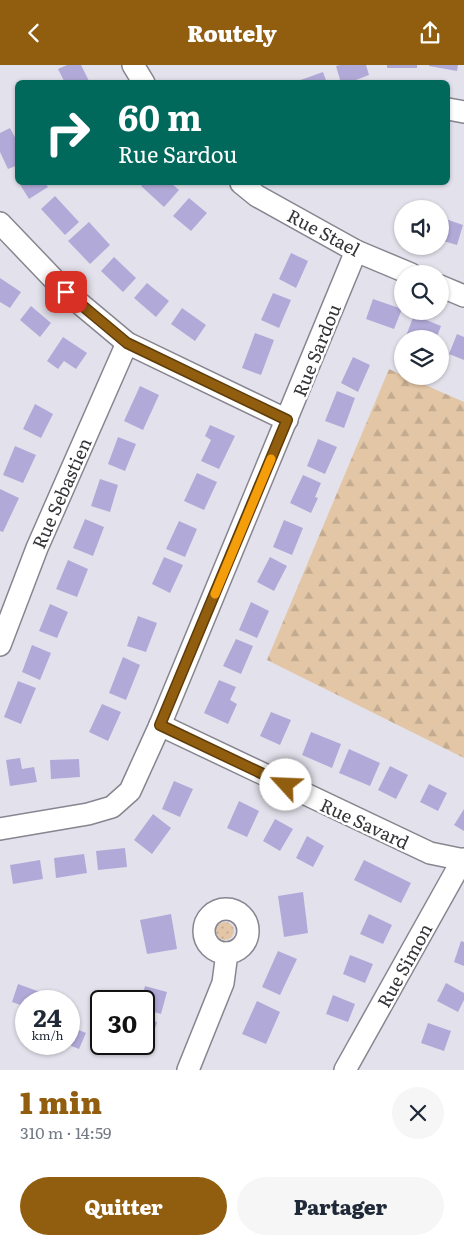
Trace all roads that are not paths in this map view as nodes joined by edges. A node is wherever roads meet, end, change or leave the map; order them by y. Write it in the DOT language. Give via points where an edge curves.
graph roads {
  1 [pos="133,65"];
  2 [pos="142,80"];
  3 [pos="450,109"];
  4 [pos="464,112"];
  5 [pos="243,185"];
  6 [pos="0,223"];
  7 [pos="356,251"];
  8 [pos="394,267"];
  9 [pos="449,290"];
  10 [pos="464,296"];
  11 [pos="127,343"];
  12 [pos="287,420"];
  13 [pos="0,645"];
  14 [pos="160,725"];
  15 [pos="0,829"];
  16 [pos="463,859"];
  17 [pos="227,953"];
  18 [pos="188,1070"];
  19 [pos="345,1070"];
  1 -- 2 [label="street"];
  3 -- 4 [label="street"];
  5 -- 7 [label="street, Rue Stael" via="257,196"];
  6 -- 11 [label="street" via="66,292"];
  7 -- 8 [label="street, Rue Stael"];
  7 -- 12 [label="street, Rue Sardou"];
  9 -- 10 [label="street"];
  11 -- 12 [label="street"];
  11 -- 13 [label="street, Rue Sebastien" via="37,548"];
  12 -- 14 [label="street, Rue Sardou"];
  14 -- 15 [label="street, Rue Sardou" via="130,791 112,807"];
  14 -- 16 [label="street, Rue Savard" via="430,853"];
  16 -- 19 [label="street, Rue Simon"];
  17 -- 18 [label="street" via="224,983"];
}
